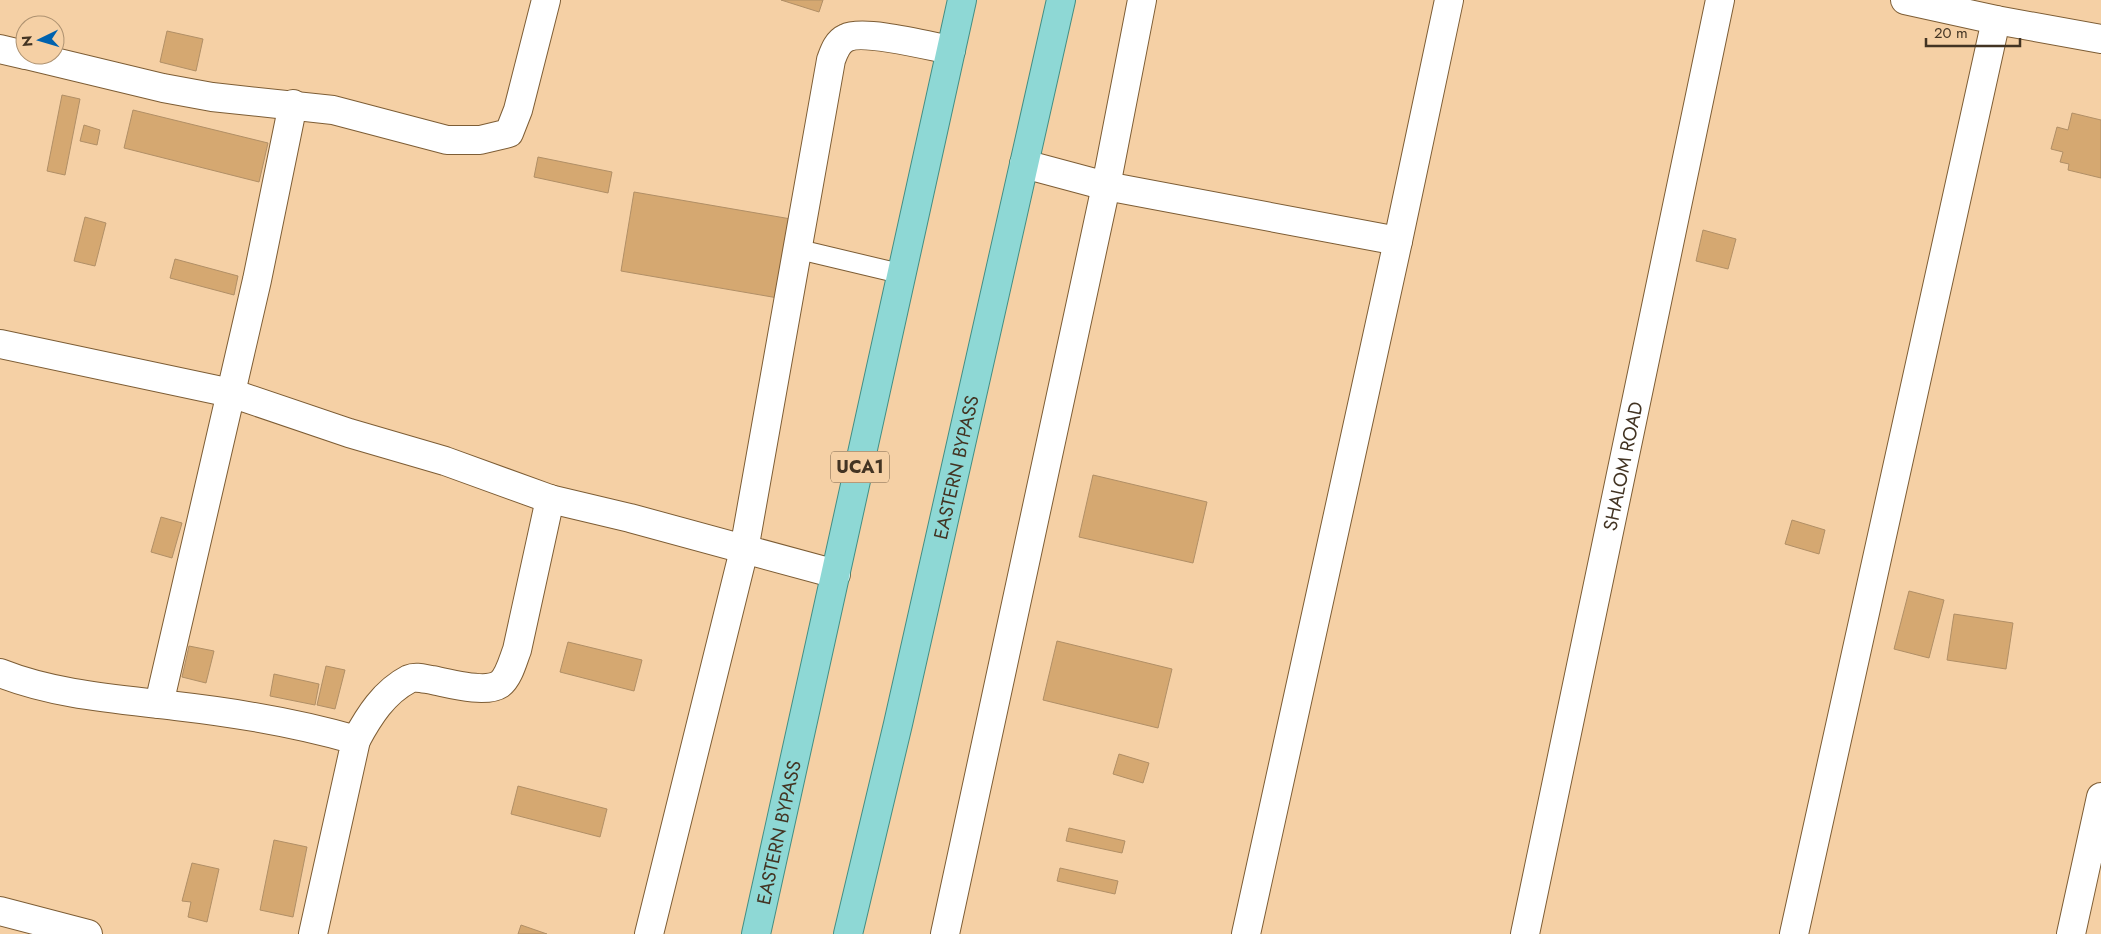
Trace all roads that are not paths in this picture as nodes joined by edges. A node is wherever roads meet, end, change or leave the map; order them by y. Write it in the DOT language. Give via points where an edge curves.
graph roads {
  1 [pos="546,0"];
  2 [pos="962,0"];
  3 [pos="1061,0"];
  4 [pos="1142,0"];
  5 [pos="1450,0"];
  6 [pos="1720,0"];
  7 [pos="1905,0"];
  8 [pos="1996,20"];
  9 [pos="2101,39"];
  10 [pos="0,49"];
  11 [pos="951,50"];
  12 [pos="15,53"];
  13 [pos="65,65"];
  14 [pos="293,104"];
  15 [pos="1024,164"];
  16 [pos="1106,186"];
  17 [pos="1398,241"];
  18 [pos="797,250"];
  19 [pos="902,274"];
  20 [pos="0,344"];
  21 [pos="231,393"];
  22 [pos="550,499"];
  23 [pos="744,550"];
  24 [pos="836,574"];
  25 [pos="0,673"];
  26 [pos="160,704"];
  27 [pos="356,740"];
  28 [pos="2101,797"];
  29 [pos="0,911"];
  30 [pos="88,934"];
  31 [pos="313,934"];
  32 [pos="649,934"];
  33 [pos="756,934"];
  34 [pos="848,934"];
  35 [pos="946,934"];
  36 [pos="1246,934"];
  37 [pos="1525,934"];
  38 [pos="1794,934"];
  39 [pos="2071,934"];
  1 -- 14 [label="street" via="518,110 509,133 480,140 447,140 333,110"];
  2 -- 11 [label="main road, EASTERN BYPASS / UCA1"];
  3 -- 15 [label="main road, EASTERN BYPASS"];
  4 -- 16 [label="street"];
  5 -- 17 [label="street"];
  6 -- 37 [label="street, SHALOM ROAD"];
  7 -- 8 [label="street"];
  8 -- 9 [label="street"];
  8 -- 38 [label="street"];
  10 -- 12 [label="street"];
  11 -- 18 [label="street" via="862,34 845,38 837,46 831,60"];
  11 -- 19 [label="main road, EASTERN BYPASS / UCA1"];
  13 -- 14 [label="street" via="212,97"];
  14 -- 21 [label="street"];
  15 -- 16 [label="street"];
  15 -- 34 [label="main road, EASTERN BYPASS"];
  16 -- 17 [label="street"];
  16 -- 35 [label="street"];
  17 -- 36 [label="street"];
  18 -- 19 [label="lane"];
  18 -- 23 [label="street"];
  19 -- 24 [label="main road, EASTERN BYPASS / UCA1"];
  20 -- 21 [label="street"];
  21 -- 22 [label="street" via="445,461"];
  21 -- 26 [label="street"];
  22 -- 23 [label="street"];
  22 -- 27 [label="street" via="517,650 509,671 500,683 490,688 410,679 384,698"];
  23 -- 24 [label="street"];
  23 -- 32 [label="street"];
  24 -- 33 [label="main road, EASTERN BYPASS / UCA1"];
  25 -- 26 [label="street" via="67,691"];
  26 -- 27 [label="street" via="277,720"];
  27 -- 31 [label="street"];
  28 -- 39 [label="street"];
  29 -- 30 [label="street"];
}
